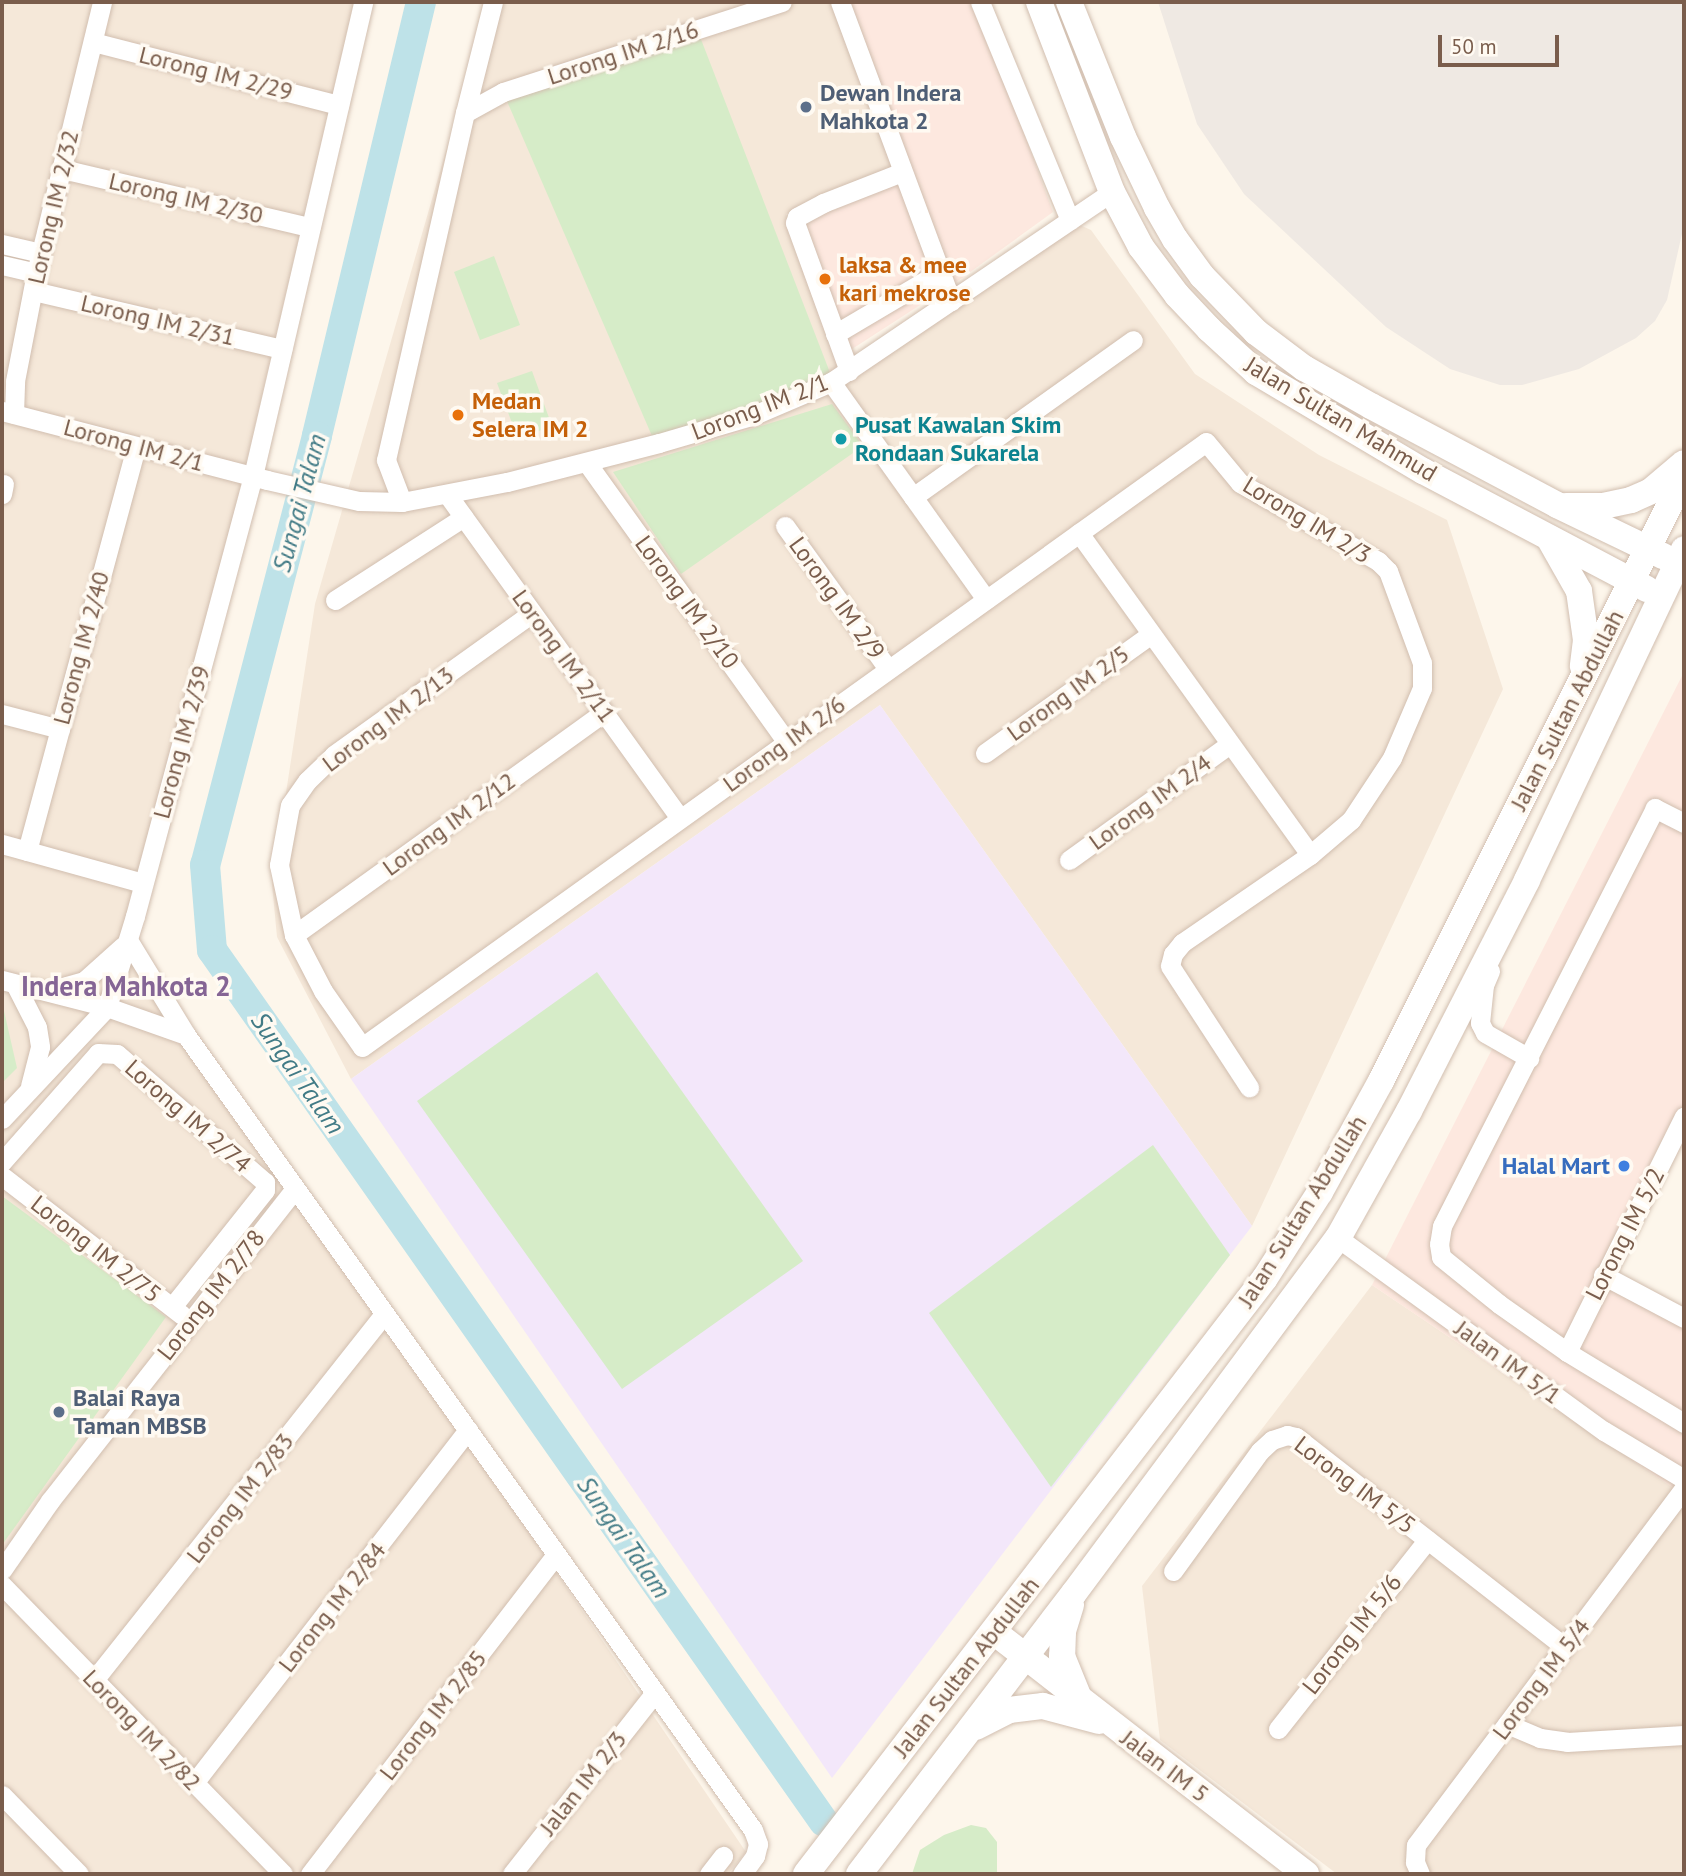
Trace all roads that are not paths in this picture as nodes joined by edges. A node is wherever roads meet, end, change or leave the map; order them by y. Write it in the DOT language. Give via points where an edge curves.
graph roads {
  1 [pos="102,2"];
  2 [pos="363,2"];
  3 [pos="493,2"];
  4 [pos="782,2"];
  5 [pos="840,2"];
  6 [pos="980,2"];
  7 [pos="1039,2"];
  8 [pos="1069,2"];
  9 [pos="93,42"];
  10 [pos="339,104"];
  11 [pos="466,113"];
  12 [pos="62,169"];
  13 [pos="902,172"];
  14 [pos="1112,192"];
  15 [pos="1070,220"];
  16 [pos="310,228"];
  17 [pos="2,244"];
  18 [pos="2,269"];
  19 [pos="37,272"];
  20 [pos="940,272"];
  21 [pos="951,301"];
  22 [pos="835,334"];
  23 [pos="1133,340"];
  24 [pos="282,349"];
  25 [pos="849,371"];
  26 [pos="8,379"];
  27 [pos="831,382"];
  28 [pos="8,412"];
  29 [pos="1206,442"];
  30 [pos="136,446"];
  31 [pos="587,463"];
  32 [pos="1684,463"];
  33 [pos="1684,476"];
  34 [pos="260,478"];
  35 [pos="447,494"];
  36 [pos="913,497"];
  37 [pos="402,502"];
  38 [pos="1557,505"];
  39 [pos="464,517"];
  40 [pos="785,526"];
  41 [pos="1079,533"];
  42 [pos="1548,537"];
  43 [pos="1650,549"];
  44 [pos="1681,557"];
  45 [pos="1633,581"];
  46 [pos="1661,596"];
  47 [pos="986,599"];
  48 [pos="335,600"];
  49 [pos="533,613"];
  50 [pos="1151,634"];
  51 [pos="888,669"];
  52 [pos="1578,687"];
  53 [pos="604,712"];
  54 [pos="2,715"];
  55 [pos="60,729"];
  56 [pos="787,742"];
  57 [pos="1230,744"];
  58 [pos="985,753"];
  59 [pos="680,818"];
  60 [pos="1684,823"];
  61 [pos="2,844"];
  62 [pos="27,851"];
  63 [pos="1310,855"];
  64 [pos="1069,860"];
  65 [pos="1527,880"];
  66 [pos="143,883"];
  67 [pos="293,935"];
  68 [pos="128,940"];
  69 [pos="8,982"];
  70 [pos="47,991"];
  71 [pos="107,1007"];
  72 [pos="186,1035"];
  73 [pos="362,1047"];
  74 [pos="1529,1058"];
  75 [pos="1249,1087"];
  76 [pos="29,1090"];
  77 [pos="1684,1116"];
  78 [pos="2,1119"];
  79 [pos="2,1162"];
  80 [pos="2,1175"];
  81 [pos="295,1189"];
  82 [pos="1338,1238"];
  83 [pos="1603,1275"];
  84 [pos="172,1307"];
  85 [pos="384,1314"];
  86 [pos="1684,1318"];
  87 [pos="191,1322"];
  88 [pos="1567,1352"];
  89 [pos="1684,1423"];
  90 [pos="468,1430"];
  91 [pos="1684,1479"];
  92 [pos="1684,1488"];
  93 [pos="1427,1540"];
  94 [pos="556,1555"];
  95 [pos="2,1570"];
  96 [pos="1172,1571"];
  97 [pos="2,1585"];
  98 [pos="1074,1593"];
  99 [pos="993,1632"];
  100 [pos="1565,1647"];
  101 [pos="1025,1657"];
  102 [pos="94,1680"];
  103 [pos="655,1692"];
  104 [pos="1086,1705"];
  105 [pos="1108,1723"];
  106 [pos="1507,1724"];
  107 [pos="1278,1729"];
  108 [pos="967,1733"];
  109 [pos="1684,1735"];
  110 [pos="194,1783"];
  111 [pos="877,1783"];
  112 [pos="2,1795"];
  113 [pos="910,1807"];
  114 [pos="723,1856"];
  115 [pos="79,1874"];
  116 [pos="282,1874"];
  117 [pos="310,1874"];
  118 [pos="512,1874"];
  119 [pos="709,1874"];
  120 [pos="741,1874"];
  121 [pos="806,1874"];
  122 [pos="819,1874"];
  123 [pos="835,1874"];
  124 [pos="859,1874"];
  125 [pos="1306,1874"];
  126 [pos="1420,1874"];
  1 -- 9 [label="street, Lorong IM 2/32"];
  2 -- 10 [label="street, Lorong IM 2/39"];
  3 -- 11 [label="street"];
  4 -- 11 [label="street, Lorong IM 2/16" via="503,92"];
  5 -- 13 [label="street"];
  6 -- 15 [label="street"];
  7 -- 14 [label="main road, Jalan Sultan Mahmud"];
  8 -- 38 [label="main road, Jalan Sultan Mahmud" via="1152,199 1175,239 1231,309 1304,368"];
  9 -- 10 [label="street, Lorong IM 2/29"];
  9 -- 12 [label="street, Lorong IM 2/32"];
  10 -- 16 [label="street, Lorong IM 2/39"];
  11 -- 37 [label="street" via="386,460"];
  12 -- 16 [label="street, Lorong IM 2/30"];
  12 -- 19 [label="street, Lorong IM 2/32"];
  13 -- 20 [label="street"];
  13 -- 22 [label="street" via="797,216 795,223"];
  14 -- 15 [label="street, Lorong IM 2/1"];
  14 -- 42 [label="main road, Jalan Sultan Mahmud" via="1141,247 1177,295 1256,372 1423,471"];
  15 -- 21 [label="street, Lorong IM 2/1"];
  16 -- 24 [label="street, Lorong IM 2/39"];
  17 -- 19 [label="street"];
  18 -- 19 [label="street"];
  19 -- 24 [label="street, Lorong IM 2/31"];
  19 -- 26 [label="street, Lorong IM 2/32"];
  20 -- 21 [label="street"];
  20 -- 22 [label="street"];
  21 -- 25 [label="street, Lorong IM 2/1"];
  22 -- 25 [label="street"];
  23 -- 36 [label="street"];
  24 -- 34 [label="street, Lorong IM 2/39"];
  25 -- 27 [label="street, Lorong IM 2/1"];
  26 -- 28 [label="street, Lorong IM 2/32"];
  27 -- 31 [label="street, Lorong IM 2/1" via="754,415"];
  27 -- 36 [label="street"];
  28 -- 30 [label="street, Lorong IM 2/1"];
  29 -- 41 [label="street, Lorong IM 2/6"];
  29 -- 63 [label="street, Lorong IM 2/3" via="1240,483 1388,571 1422,663 1422,688 1392,758 1351,820"];
  30 -- 34 [label="street, Lorong IM 2/1"];
  30 -- 55 [label="street, Lorong IM 2/40"];
  31 -- 35 [label="street, Lorong IM 2/1"];
  31 -- 56 [label="street, Lorong IM 2/10"];
  32 -- 38 [label="main road" via="1651,491 1631,500 1603,506"];
  33 -- 43 [label="main road, Jalan Sultan Abdullah"];
  34 -- 37 [label="street, Lorong IM 2/1" via="359,501"];
  34 -- 66 [label="street, Lorong IM 2/39"];
  35 -- 37 [label="street, Lorong IM 2/1"];
  35 -- 39 [label="street, Lorong IM 2/11"];
  36 -- 47 [label="street"];
  38 -- 43 [label="main road, Jalan Sultan Mahmud"];
  39 -- 48 [label="street"];
  39 -- 49 [label="street, Lorong IM 2/11"];
  40 -- 51 [label="street, Lorong IM 2/9"];
  41 -- 47 [label="street, Lorong IM 2/6"];
  41 -- 50 [label="street"];
  42 -- 45 [label="main road, Jalan Sultan Mahmud"];
  42 -- 52 [label="main road" via="1579,592 1584,617 1585,656"];
  43 -- 44 [label="main road, Jalan Sultan Mahmud"];
  43 -- 45 [label="main road, Jalan Sultan Abdullah"];
  44 -- 46 [label="main road, Jalan Sultan Abdullah"];
  45 -- 46 [label="main road, Jalan Sultan Mahmud"];
  45 -- 52 [label="main road, Jalan Sultan Abdullah"];
  46 -- 65 [label="main road, Jalan Sultan Abdullah"];
  47 -- 51 [label="street, Lorong IM 2/6"];
  49 -- 53 [label="street, Lorong IM 2/11"];
  49 -- 67 [label="street, Lorong IM 2/13" via="334,755 307,781 290,805 279,865"];
  50 -- 57 [label="street"];
  50 -- 58 [label="street, Lorong IM 2/5"];
  51 -- 56 [label="street, Lorong IM 2/6"];
  52 -- 99 [label="main road, Jalan Sultan Abdullah" via="1381,1081 1320,1192 1265,1278"];
  53 -- 59 [label="street, Lorong IM 2/11"];
  53 -- 67 [label="street, Lorong IM 2/12"];
  54 -- 55 [label="street"];
  55 -- 62 [label="street, Lorong IM 2/40"];
  56 -- 59 [label="street, Lorong IM 2/6"];
  57 -- 63 [label="street"];
  57 -- 64 [label="street, Lorong IM 2/4"];
  59 -- 73 [label="street, Lorong IM 2/6"];
  60 -- 74 [label="street" via="1655,808"];
  61 -- 62 [label="street"];
  62 -- 66 [label="street"];
  63 -- 75 [label="street, Lorong IM 2/3" via="1182,943 1173,954 1170,966"];
  65 -- 74 [label="street" via="1484,985 1480,1023 1492,1040"];
  65 -- 82 [label="main road, Jalan Sultan Abdullah"];
  66 -- 68 [label="street, Lorong IM 2/39"];
  67 -- 73 [label="street, Lorong IM 2/13" via="323,991"];
  68 -- 70 [label="street" via="84,981"];
  68 -- 71 [label="street, Lorong IM 2/39"];
  68 -- 72 [label="street"];
  69 -- 70 [label="street"];
  69 -- 76 [label="street" via="29,1006 40,1046"];
  70 -- 71 [label="street"];
  71 -- 72 [label="street"];
  71 -- 76 [label="street"];
  72 -- 81 [label="street"];
  74 -- 88 [label="street" via="1441,1226 1439,1244 1441,1257"];
  76 -- 78 [label="street"];
  77 -- 83 [label="street, Lorong IM 5/2"];
  79 -- 84 [label="street, Lorong IM 2/74" via="99,1053 117,1054 265,1182 265,1190"];
  80 -- 84 [label="street, Lorong IM 2/75"];
  81 -- 85 [label="street"];
  81 -- 87 [label="street, Lorong IM 2/78"];
  82 -- 91 [label="street, Jalan IM 5/1" via="1604,1431"];
  82 -- 98 [label="main road, Jalan Sultan Abdullah"];
  83 -- 86 [label="street"];
  83 -- 88 [label="street, Lorong IM 5/2"];
  84 -- 87 [label="street, Lorong IM 2/75"];
  85 -- 90 [label="street"];
  85 -- 102 [label="street, Lorong IM 2/83"];
  87 -- 95 [label="street, Lorong IM 2/78" via="50,1501"];
  88 -- 89 [label="street"];
  90 -- 94 [label="street"];
  90 -- 110 [label="street, Lorong IM 2/84"];
  92 -- 100 [label="street, Lorong IM 5/4"];
  93 -- 96 [label="street, Lorong IM 5/5" via="1296,1437 1287,1435 1260,1451"];
  93 -- 100 [label="street, Lorong IM 5/5"];
  93 -- 107 [label="street, Lorong IM 5/6"];
  94 -- 103 [label="street"];
  94 -- 117 [label="street, Lorong IM 2/85"];
  97 -- 102 [label="street, Lorong IM 2/82"];
  98 -- 101 [label="main road, Jalan Sultan Abdullah"];
  98 -- 104 [label="main road" via="1063,1632 1062,1656 1074,1692"];
  99 -- 101 [label="main road, Jalan IM 5"];
  99 -- 111 [label="main road, Jalan Sultan Abdullah"];
  100 -- 106 [label="street, Lorong IM 5/4"];
  101 -- 104 [label="main road, Jalan IM 5"];
  101 -- 108 [label="main road, Jalan Sultan Abdullah"];
  102 -- 110 [label="street, Lorong IM 2/82"];
  103 -- 118 [label="street, Jalan IM 2/3"];
  103 -- 120 [label="street" via="753,1830 758,1843 755,1856"];
  104 -- 105 [label="main road, Jalan IM 5"];
  105 -- 108 [label="main road" via="1043,1706 1009,1710"];
  105 -- 125 [label="main road, Jalan IM 5"];
  106 -- 109 [label="street" via="1540,1738 1567,1742"];
  106 -- 126 [label="street, Lorong IM 5/4" via="1416,1845"];
  108 -- 113 [label="main road, Jalan Sultan Abdullah"];
  110 -- 116 [label="street, Lorong IM 2/82"];
  111 -- 113 [label="main road" via="873,1804 879,1813 894,1818"];
  111 -- 121 [label="main road, Jalan Sultan Abdullah"];
  112 -- 115 [label="street"];
  113 -- 124 [label="main road, Jalan Sultan Abdullah"];
  114 -- 119 [label="street"];
  122 -- 123 [label="main road" via="825,1870"];
}
